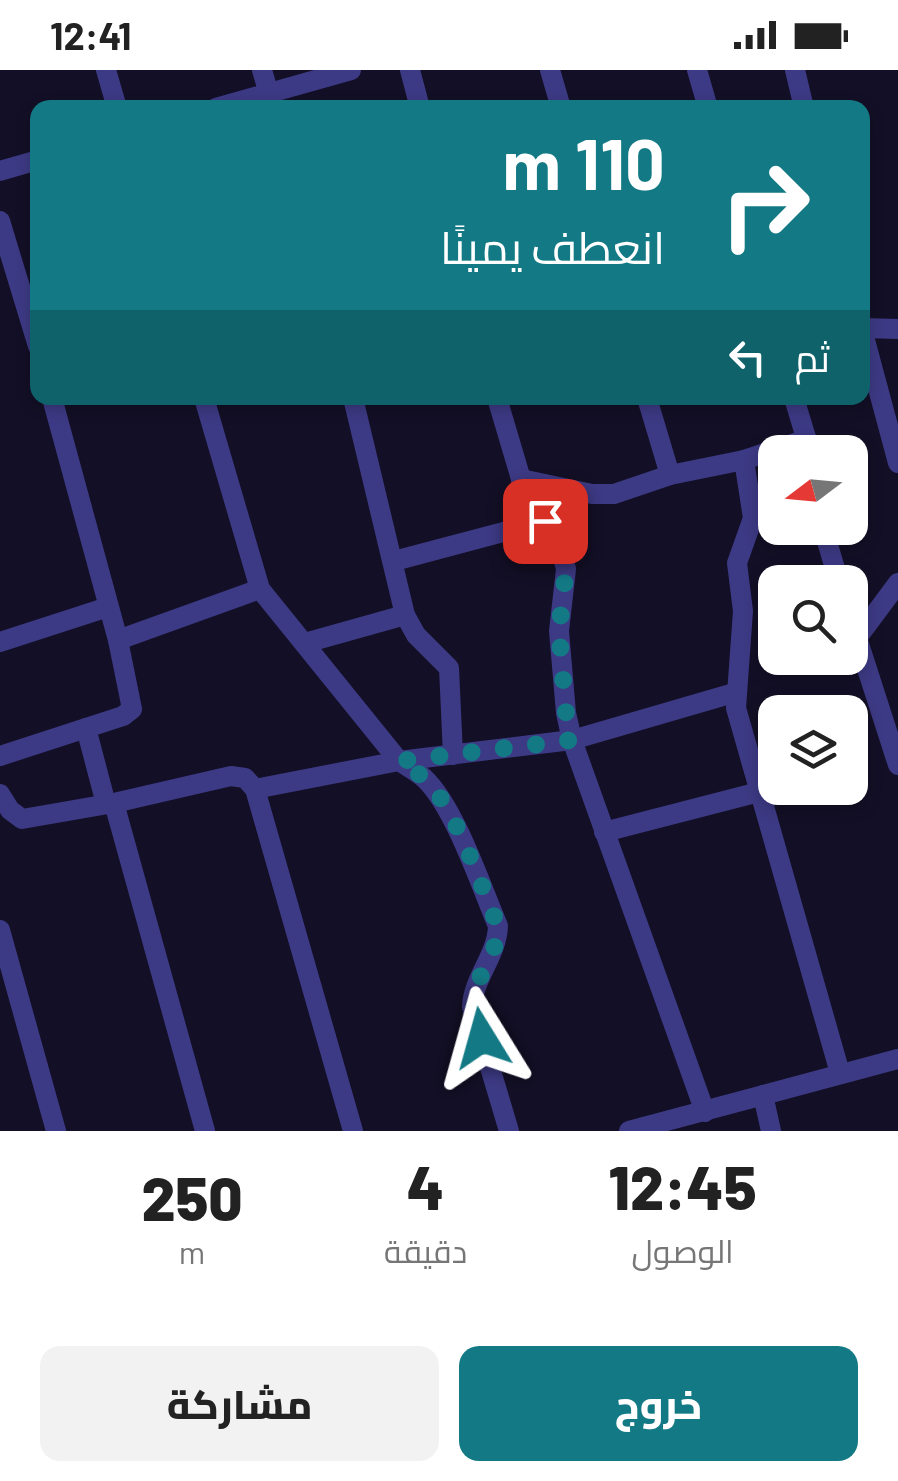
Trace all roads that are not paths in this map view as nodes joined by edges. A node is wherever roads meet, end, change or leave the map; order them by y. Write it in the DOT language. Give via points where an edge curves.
graph roads {
  1 [pos="106,70"];
  2 [pos="262,70"];
  3 [pos="351,70"];
  4 [pos="410,70"];
  5 [pos="550,70"];
  6 [pos="697,70"];
  7 [pos="795,70"];
  8 [pos="115,100"];
  9 [pos="271,100"];
  10 [pos="418,100"];
  11 [pos="559,100"];
  12 [pos="706,100"];
  13 [pos="802,100"];
  14 [pos="30,162"];
  15 [pos="0,171"];
  16 [pos="0,221"];
  17 [pos="30,320"];
  18 [pos="870,328"];
  19 [pos="898,329"];
  20 [pos="870,358"];
  21 [pos="54,405"];
  22 [pos="206,405"];
  23 [pos="355,405"];
  24 [pos="499,405"];
  25 [pos="649,405"];
  26 [pos="796,405"];
  27 [pos="806,435"];
  28 [pos="758,457"];
  29 [pos="744,460"];
  30 [pos="898,463"];
  31 [pos="670,476"];
  32 [pos="521,479"];
  33 [pos="545,521"];
  34 [pos="394,561"];
  35 [pos="898,583"];
  36 [pos="260,590"];
  37 [pos="108,607"];
  38 [pos="405,615"];
  39 [pos="868,623"];
  40 [pos="118,640"];
  41 [pos="0,642"];
  42 [pos="305,643"];
  43 [pos="868,672"];
  44 [pos="737,692"];
  45 [pos="86,728"];
  46 [pos="572,740"];
  47 [pos="453,755"];
  48 [pos="0,756"];
  49 [pos="399,761"];
  50 [pos="898,765"];
  51 [pos="758,788"];
  52 [pos="255,790"];
  53 [pos="758,792"];
  54 [pos="0,794"];
  55 [pos="110,804"];
  56 [pos="763,805"];
  57 [pos="604,832"];
  58 [pos="0,930"];
  59 [pos="897,1062"];
  60 [pos="840,1074"];
  61 [pos="763,1095"];
  62 [pos="705,1112"];
  63 [pos="677,1125"];
  64 [pos="56,1131"];
  65 [pos="205,1131"];
  66 [pos="354,1131"];
  67 [pos="509,1131"];
  68 [pos="629,1131"];
  69 [pos="772,1131"];
  1 -- 8 [label="street"];
  2 -- 9 [label="street"];
  3 -- 9 [label="street"];
  4 -- 10 [label="street"];
  5 -- 11 [label="street"];
  6 -- 12 [label="street"];
  7 -- 13 [label="street"];
  14 -- 15 [label="street"];
  16 -- 17 [label="street"];
  18 -- 19 [label="street"];
  20 -- 30 [label="street"];
  21 -- 37 [label="street"];
  22 -- 36 [label="street"];
  23 -- 34 [label="street"];
  24 -- 32 [label="street"];
  25 -- 31 [label="street"];
  26 -- 27 [label="street"];
  28 -- 29 [label="street"];
  29 -- 31 [label="street"];
  29 -- 44 [label="street" via="753,518 738,557 743,611"];
  31 -- 32 [label="street" via="603,495"];
  32 -- 33 [label="street"];
  33 -- 34 [label="street"];
  33 -- 46 [label="street" via="566,569 559,631"];
  34 -- 38 [label="street"];
  35 -- 39 [label="street"];
  36 -- 40 [label="street"];
  36 -- 42 [label="street"];
  37 -- 40 [label="street"];
  37 -- 41 [label="street"];
  38 -- 42 [label="street"];
  38 -- 47 [label="street" via="450,668"];
  40 -- 45 [label="street" via="132,709"];
  42 -- 49 [label="street"];
  43 -- 50 [label="street"];
  44 -- 46 [label="street"];
  44 -- 51 [label="street"];
  45 -- 48 [label="street"];
  45 -- 55 [label="street"];
  46 -- 47 [label="street"];
  46 -- 57 [label="street"];
  47 -- 49 [label="street"];
  49 -- 52 [label="street"];
  49 -- 67 [label="street" via="435,792 498,926 472,1007"];
  52 -- 55 [label="street" via="245,778 231,776"];
  52 -- 66 [label="street"];
  53 -- 57 [label="street"];
  54 -- 55 [label="street" via="22,819"];
  55 -- 65 [label="street"];
  56 -- 60 [label="street"];
  57 -- 62 [label="street"];
  58 -- 64 [label="street"];
  59 -- 60 [label="street"];
  60 -- 61 [label="street"];
  61 -- 62 [label="street"];
  61 -- 69 [label="street"];
  62 -- 63 [label="street"];
  63 -- 68 [label="street"];
}
